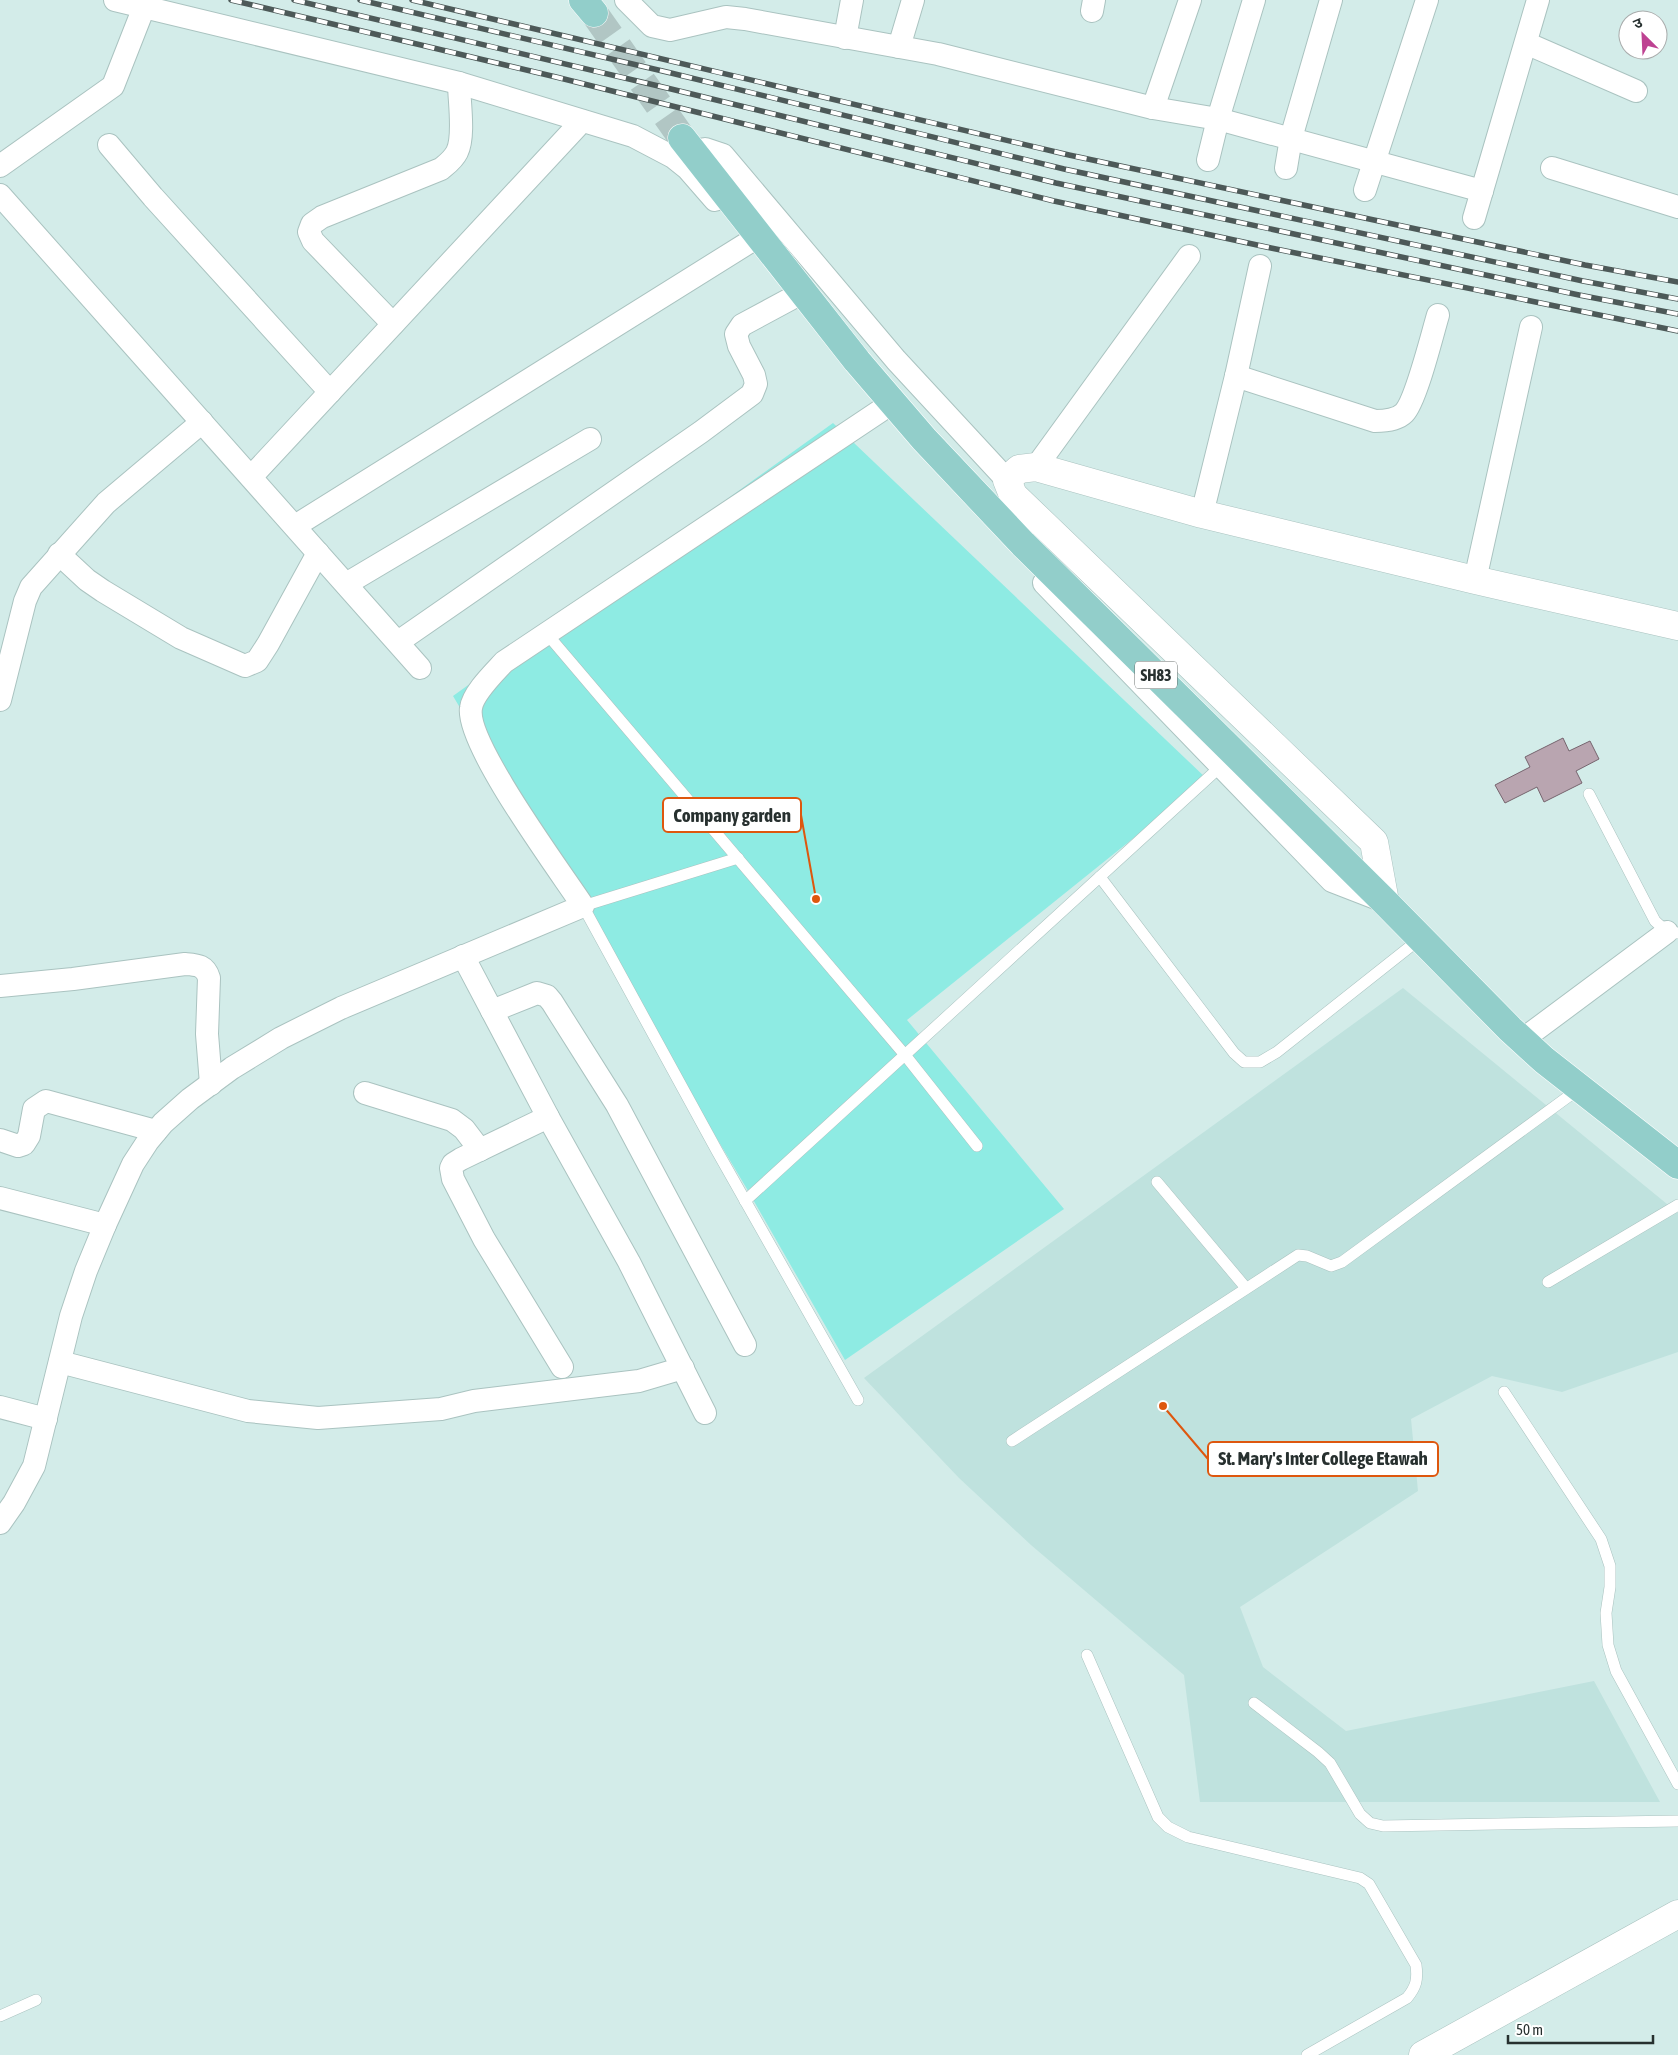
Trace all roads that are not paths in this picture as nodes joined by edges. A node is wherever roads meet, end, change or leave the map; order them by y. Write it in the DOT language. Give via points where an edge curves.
graph roads {
  1 [pos="115,0"];
  2 [pos="626,0"];
  3 [pos="852,0"];
  4 [pos="913,0"];
  5 [pos="1190,0"];
  6 [pos="1254,0"];
  7 [pos="1331,0"];
  8 [pos="1427,0"];
  9 [pos="1538,0"];
  10 [pos="144,7"];
  11 [pos="845,38"];
  12 [pos="1526,43"];
  13 [pos="899,47"];
  14 [pos="459,82"];
  15 [pos="1636,91"];
  16 [pos="1153,108"];
  17 [pos="1218,120"];
  18 [pos="582,121"];
  19 [pos="1291,138"];
  20 [pos="687,144"];
  21 [pos="109,145"];
  22 [pos="1208,160"];
  23 [pos="1374,162"];
  24 [pos="0,166"];
  25 [pos="1286,168"];
  26 [pos="1552,168"];
  27 [pos="1365,190"];
  28 [pos="1482,191"];
  29 [pos="0,195"];
  30 [pos="1678,207"];
  31 [pos="1474,218"];
  32 [pos="751,242"];
  33 [pos="1189,256"];
  34 [pos="1260,266"];
  35 [pos="794,297"];
  36 [pos="1438,315"];
  37 [pos="393,324"];
  38 [pos="1531,327"];
  39 [pos="1236,376"];
  40 [pos="330,392"];
  41 [pos="883,409"];
  42 [pos="202,422"];
  43 [pos="590,439"];
  44 [pos="1036,467"];
  45 [pos="250,477"];
  46 [pos="1007,480"];
  47 [pos="1202,514"];
  48 [pos="294,526"];
  49 [pos="318,553"];
  50 [pos="59,554"];
  51 [pos="1475,580"];
  52 [pos="346,584"];
  53 [pos="1678,626"];
  54 [pos="547,634"];
  55 [pos="398,642"];
  56 [pos="420,668"];
  57 [pos="2,687"];
  58 [pos="1220,767"];
  59 [pos="1589,794"];
  60 [pos="738,858"];
  61 [pos="1100,876"];
  62 [pos="1385,902"];
  63 [pos="583,906"];
  64 [pos="1673,933"];
  65 [pos="1421,938"];
  66 [pos="463,956"];
  67 [pos="0,986"];
  68 [pos="492,1011"];
  69 [pos="1522,1040"];
  70 [pos="905,1055"];
  71 [pos="211,1084"];
  72 [pos="1580,1088"];
  73 [pos="365,1092"];
  74 [pos="548,1118"];
  75 [pos="156,1131"];
  76 [pos="0,1140"];
  77 [pos="977,1146"];
  78 [pos="480,1150"];
  79 [pos="1678,1165"];
  80 [pos="1157,1182"];
  81 [pos="0,1198"];
  82 [pos="746,1201"];
  83 [pos="1678,1205"];
  84 [pos="104,1225"];
  85 [pos="1548,1282"];
  86 [pos="1246,1288"];
  87 [pos="745,1345"];
  88 [pos="60,1362"];
  89 [pos="562,1367"];
  90 [pos="683,1368"];
  91 [pos="1504,1392"];
  92 [pos="858,1400"];
  93 [pos="0,1407"];
  94 [pos="705,1413"];
  95 [pos="46,1419"];
  96 [pos="1012,1441"];
  97 [pos="0,1523"];
  98 [pos="1087,1655"];
  99 [pos="1254,1703"];
  100 [pos="1678,1784"];
  101 [pos="1678,1822"];
  102 [pos="1678,1914"];
  103 [pos="36,2000"];
  104 [pos="0,2016"];
  105 [pos="1307,2054"];
  106 [pos="1423,2055"];
  1 -- 10 [label="street"];
  2 -- 11 [label="street" via="652,26 670,30 726,17"];
  3 -- 11 [label="street"];
  4 -- 13 [label="street"];
  5 -- 16 [label="street"];
  6 -- 17 [label="street"];
  7 -- 19 [label="street"];
  8 -- 23 [label="street"];
  9 -- 12 [label="street"];
  10 -- 14 [label="street"];
  10 -- 24 [label="street" via="113,86"];
  11 -- 13 [label="street"];
  12 -- 15 [label="street"];
  12 -- 28 [label="street"];
  13 -- 16 [label="street"];
  14 -- 18 [label="street"];
  14 -- 37 [label="street" via="460,139 452,161 441,169 322,217 312,224 309,232 313,241"];
  16 -- 17 [label="street"];
  17 -- 19 [label="street"];
  17 -- 22 [label="street"];
  18 -- 32 [label="street" via="633,136 673,157 688,169"];
  18 -- 37 [label="street"];
  19 -- 23 [label="street"];
  19 -- 25 [label="street"];
  20 -- 46 [label="street" via="724,155 896,360"];
  20 -- 62 [label="main road, SH83" via="857,361 924,438 1030,551"];
  21 -- 40 [label="street"];
  23 -- 27 [label="street"];
  23 -- 28 [label="street"];
  26 -- 30 [label="street"];
  28 -- 31 [label="street"];
  29 -- 42 [label="street"];
  32 -- 35 [label="street"];
  32 -- 48 [label="street"];
  33 -- 44 [label="street"];
  34 -- 39 [label="street"];
  35 -- 41 [label="street"];
  35 -- 55 [label="street" via="742,325 736,334 754,375 756,384 752,394"];
  36 -- 39 [label="street" via="1412,401 1403,414 1388,420 1375,421"];
  37 -- 40 [label="street"];
  38 -- 51 [label="street"];
  39 -- 47 [label="street"];
  40 -- 45 [label="street"];
  41 -- 54 [label="street"];
  41 -- 58 [label="street" via="992,529"];
  42 -- 45 [label="street"];
  42 -- 50 [label="street" via="106,502"];
  43 -- 52 [label="street"];
  44 -- 46 [label="street" via="1019,469"];
  44 -- 47 [label="street"];
  45 -- 48 [label="street"];
  46 -- 62 [label="street" via="1013,494 1374,842"];
  47 -- 51 [label="street"];
  48 -- 49 [label="street"];
  49 -- 50 [label="street" via="268,644 257,661 245,666 180,638 87,580"];
  49 -- 52 [label="street"];
  50 -- 57 [label="street" via="31,587"];
  51 -- 53 [label="street"];
  52 -- 55 [label="street"];
  54 -- 60 [label="lane"];
  54 -- 63 [label="street" via="504,662 484,683 471,708 476,736 489,764"];
  55 -- 56 [label="street"];
  58 -- 61 [label="lane"];
  58 -- 62 [label="street" via="1332,881"];
  59 -- 64 [label="lane" via="1655,921"];
  60 -- 63 [label="lane"];
  60 -- 70 [label="lane"];
  61 -- 65 [label="lane" via="1244,1062 1260,1062 1277,1052"];
  61 -- 70 [label="lane"];
  62 -- 65 [label="main road, SH83"];
  63 -- 66 [label="street"];
  63 -- 82 [label="lane"];
  64 -- 69 [label="street"];
  65 -- 69 [label="main road, SH83"];
  66 -- 68 [label="street"];
  66 -- 71 [label="street" via="341,1008 281,1038"];
  67 -- 71 [label="street" via="199,965 210,978 207,1034"];
  68 -- 74 [label="street"];
  68 -- 87 [label="street" via="537,993 547,996 552,1002 617,1105"];
  69 -- 72 [label="main road, SH83"];
  70 -- 77 [label="lane"];
  70 -- 82 [label="lane"];
  71 -- 75 [label="street"];
  72 -- 79 [label="main road, SH83"];
  72 -- 86 [label="lane" via="1342,1262 1331,1266 1298,1255"];
  73 -- 78 [label="street" via="452,1120 464,1129"];
  74 -- 78 [label="street"];
  74 -- 90 [label="street" via="629,1262"];
  75 -- 76 [label="street" via="46,1101 34,1109 29,1136 24,1144 18,1146"];
  75 -- 84 [label="street" via="133,1164"];
  78 -- 89 [label="street" via="453,1164 451,1173 484,1239"];
  80 -- 86 [label="lane"];
  81 -- 84 [label="street"];
  82 -- 92 [label="lane"];
  83 -- 85 [label="lane"];
  84 -- 88 [label="street" via="71,1316"];
  86 -- 96 [label="lane"];
  88 -- 90 [label="street" via="248,1411 318,1418 441,1409 474,1400 639,1381"];
  88 -- 95 [label="street"];
  90 -- 94 [label="street"];
  91 -- 100 [label="lane" via="1601,1539 1610,1566 1606,1612 1608,1645 1616,1671"];
  93 -- 95 [label="street"];
  95 -- 97 [label="street" via="34,1466"];
  98 -- 105 [label="lane" via="1158,1816 1168,1827 1188,1837 1360,1878 1369,1884 1416,1966 1415,1988 1407,1998"];
  99 -- 101 [label="lane" via="1324,1757 1360,1814 1370,1823 1384,1826"];
  102 -- 106 [label="street"];
  103 -- 104 [label="lane"];
}
